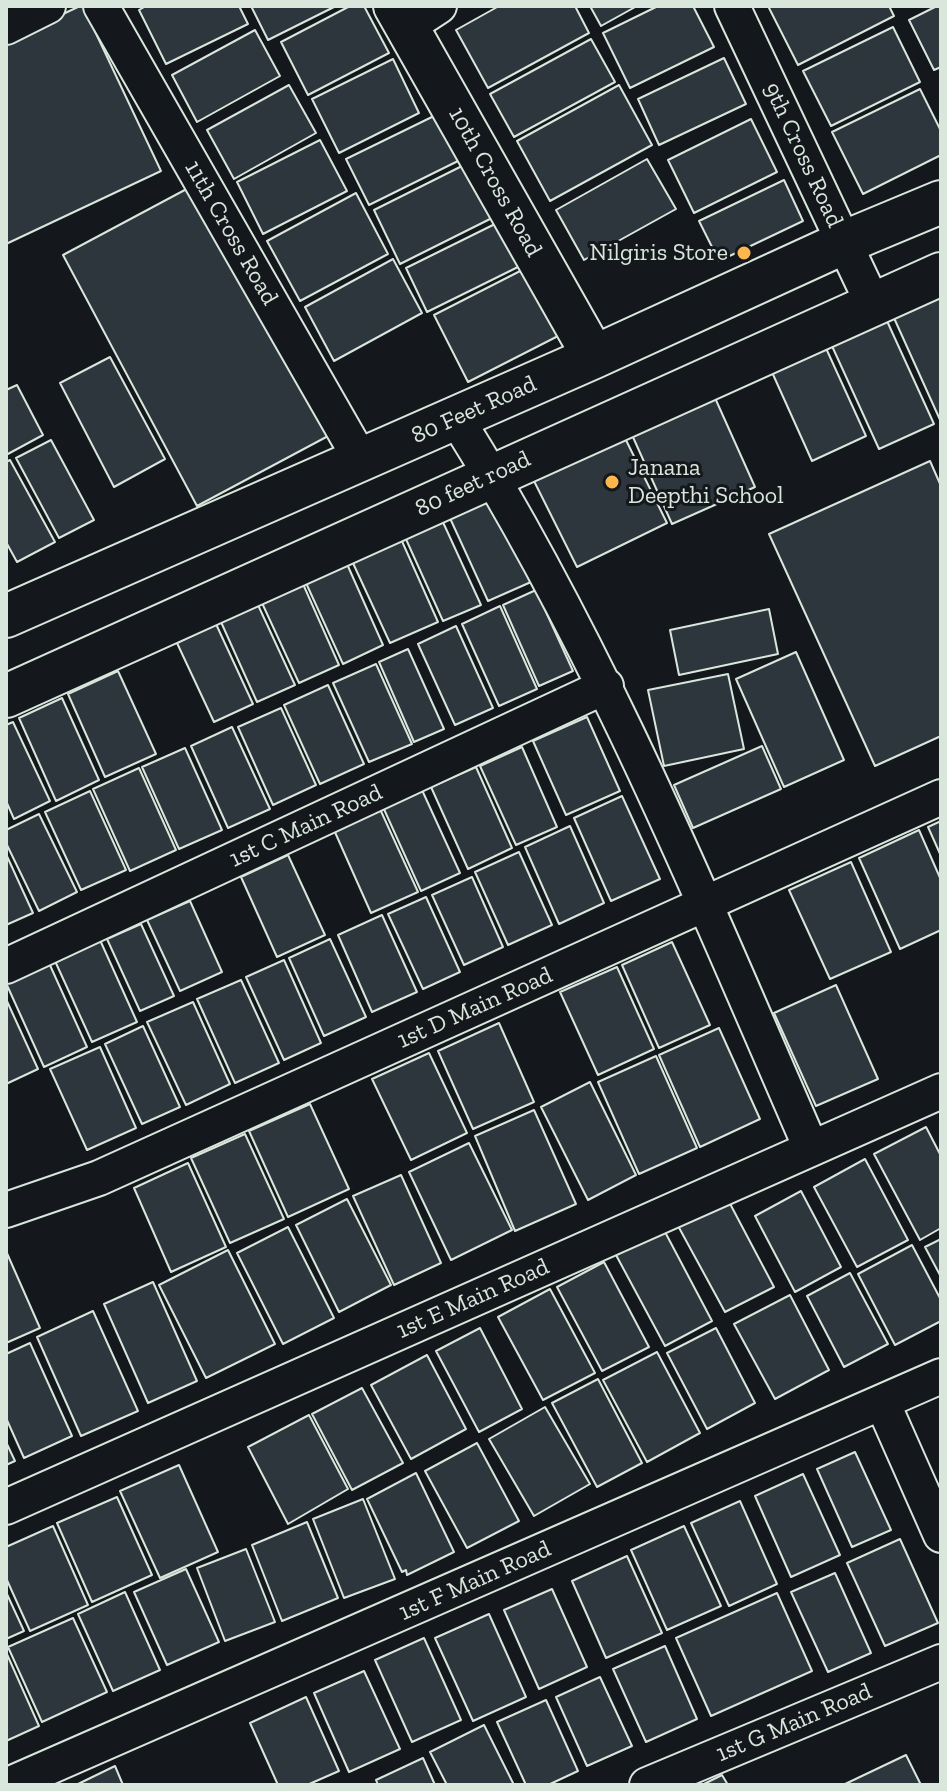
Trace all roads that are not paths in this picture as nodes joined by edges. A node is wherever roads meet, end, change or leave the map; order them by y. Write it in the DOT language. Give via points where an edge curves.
graph roads {
  1 [pos="48,6"];
  2 [pos="101,6"];
  3 [pos="732,6"];
  4 [pos="414,13"];
  5 [pos="6,27"];
  6 [pos="941,202"];
  7 [pos="845,242"];
  8 [pos="941,274"];
  9 [pos="873,304"];
  10 [pos="594,357"];
  11 [pos="456,418"];
  12 [pos="361,460"];
  13 [pos="492,476"];
  14 [pos="6,616"];
  15 [pos="606,686"];
  16 [pos="6,696"];
  17 [pos="941,797"];
  18 [pos="705,905"];
  19 [pos="6,966"];
  20 [pos="941,1091"];
  21 [pos="811,1148"];
  22 [pos="6,1210"];
  23 [pos="941,1376"];
  24 [pos="882,1402"];
  25 [pos="6,1507"];
  26 [pos="941,1535"];
  27 [pos="941,1662"];
  28 [pos="8,1785"];
  29 [pos="647,1785"];
  1 -- 5 [label="street"];
  2 -- 12 [label="street, 11th Cross Road"];
  3 -- 7 [label="street, 9th Cross Road"];
  4 -- 10 [label="street, 10th Cross Road"];
  6 -- 7 [label="street, 80 Feet Road"];
  7 -- 9 [label="street, 9th Cross Road"];
  7 -- 10 [label="street, 80 Feet Road"];
  8 -- 9 [label="street, 80 feet road"];
  9 -- 13 [label="street, 80 feet road"];
  10 -- 11 [label="street, 80 Feet Road"];
  11 -- 12 [label="street, 80 Feet Road"];
  11 -- 13 [label="street"];
  12 -- 14 [label="street, 80 Feet Road"];
  13 -- 15 [label="street"];
  13 -- 16 [label="street, 80 feet road"];
  15 -- 18 [label="street"];
  15 -- 19 [label="street, 1st C Main Road"];
  17 -- 18 [label="street, 1st D Main Road"];
  18 -- 21 [label="street"];
  18 -- 22 [label="street, 1st D Main Road" via="99,1178"];
  20 -- 21 [label="street, 1st E Main Road"];
  21 -- 25 [label="street, 1st E Main Road"];
  23 -- 24 [label="street, 1st F Main Road"];
  24 -- 26 [label="street"];
  24 -- 28 [label="street, 1st F Main Road"];
  27 -- 29 [label="street, 1st G Main Road"];
}
